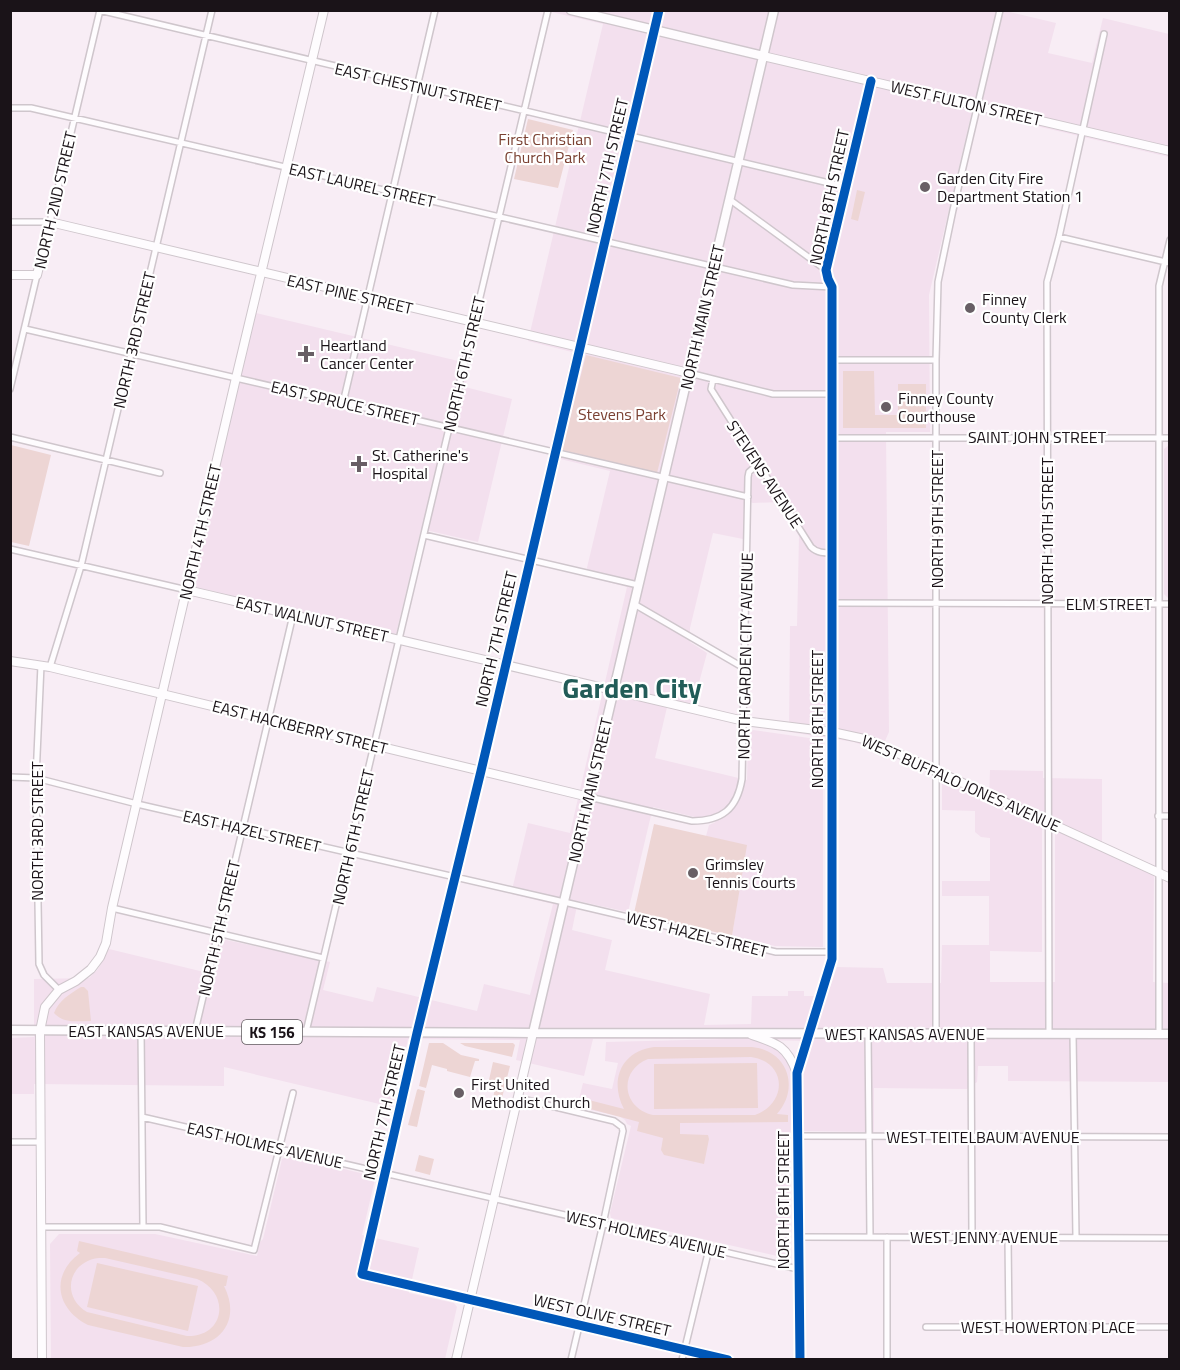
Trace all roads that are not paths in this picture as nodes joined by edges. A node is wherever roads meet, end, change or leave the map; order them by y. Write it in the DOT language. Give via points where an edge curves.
graph roads {
  1 [pos="212,10"];
  2 [pos="324,10"];
  3 [pos="435,10"];
  4 [pos="548,10"];
  5 [pos="571,10"];
  6 [pos="659,10"];
  7 [pos="774,10"];
  8 [pos="1000,10"];
  9 [pos="100,11"];
  10 [pos="654,30"];
  11 [pos="1104,34"];
  12 [pos="206,37"];
  13 [pos="763,56"];
  14 [pos="311,61"];
  15 [pos="872,81"];
  16 [pos="418,87"];
  17 [pos="977,106"];
  18 [pos="10,108"];
  19 [pos="524,112"];
  20 [pos="75,118"];
  21 [pos="1083,131"];
  22 [pos="629,135"];
  23 [pos="181,143"];
  24 [pos="1170,151"];
  25 [pos="738,161"];
  26 [pos="286,167"];
  27 [pos="846,187"];
  28 [pos="393,192"];
  29 [pos="729,199"];
  30 [pos="499,217"];
  31 [pos="10,222"];
  32 [pos="50,222"];
  33 [pos="1059,237"];
  34 [pos="1170,240"];
  35 [pos="604,241"];
  36 [pos="156,248"];
  37 [pos="1167,262"];
  38 [pos="714,266"];
  39 [pos="826,270"];
  40 [pos="262,273"];
  41 [pos="10,275"];
  42 [pos="37,276"];
  43 [pos="832,287"];
  44 [pos="368,298"];
  45 [pos="474,323"];
  46 [pos="25,329"];
  47 [pos="579,347"];
  48 [pos="131,354"];
  49 [pos="832,360"];
  50 [pos="936,360"];
  51 [pos="689,373"];
  52 [pos="236,378"];
  53 [pos="713,379"];
  54 [pos="10,389"];
  55 [pos="832,394"];
  56 [pos="343,403"];
  57 [pos="449,428"];
  58 [pos="10,437"];
  59 [pos="936,437"];
  60 [pos="832,438"];
  61 [pos="1047,438"];
  62 [pos="1159,438"];
  63 [pos="1170,438"];
  64 [pos="555,452"];
  65 [pos="106,460"];
  66 [pos="758,464"];
  67 [pos="160,473"];
  68 [pos="664,478"];
  69 [pos="748,497"];
  70 [pos="424,535"];
  71 [pos="10,549"];
  72 [pos="833,553"];
  73 [pos="530,560"];
  74 [pos="81,566"];
  75 [pos="638,585"];
  76 [pos="187,590"];
  77 [pos="832,603"];
  78 [pos="937,603"];
  79 [pos="634,604"];
  80 [pos="1047,604"];
  81 [pos="1158,604"];
  82 [pos="1170,604"];
  83 [pos="293,615"];
  84 [pos="399,639"];
  85 [pos="10,661"];
  86 [pos="506,664"];
  87 [pos="41,665"];
  88 [pos="50,667"];
  89 [pos="744,668"];
  90 [pos="614,690"];
  91 [pos="163,694"];
  92 [pos="268,720"];
  93 [pos="744,721"];
  94 [pos="832,732"];
  95 [pos="374,745"];
  96 [pos="937,770"];
  97 [pos="480,771"];
  98 [pos="10,777"];
  99 [pos="36,778"];
  100 [pos="589,797"];
  101 [pos="137,804"];
  102 [pos="1158,816"];
  103 [pos="1170,816"];
  104 [pos="1048,821"];
  105 [pos="243,829"];
  106 [pos="349,853"];
  107 [pos="1158,873"];
  108 [pos="455,877"];
  109 [pos="1170,878"];
  110 [pos="564,902"];
  111 [pos="112,908"];
  112 [pos="218,934"];
  113 [pos="832,952"];
  114 [pos="324,958"];
  115 [pos="59,990"];
  116 [pos="10,1030"];
  117 [pos="40,1030"];
  118 [pos="141,1031"];
  119 [pos="195,1032"];
  120 [pos="306,1032"];
  121 [pos="417,1033"];
  122 [pos="533,1033"];
  123 [pos="747,1033"];
  124 [pos="868,1033"];
  125 [pos="808,1034"];
  126 [pos="936,1034"];
  127 [pos="971,1034"];
  128 [pos="1049,1034"];
  129 [pos="1073,1034"];
  130 [pos="1159,1034"];
  131 [pos="1170,1034"];
  132 [pos="797,1073"];
  133 [pos="293,1092"];
  134 [pos="518,1098"];
  135 [pos="142,1117"];
  136 [pos="797,1136"];
  137 [pos="869,1136"];
  138 [pos="972,1137"];
  139 [pos="1075,1137"];
  140 [pos="1170,1137"];
  141 [pos="10,1142"];
  142 [pos="40,1142"];
  143 [pos="279,1149"];
  144 [pos="385,1173"];
  145 [pos="493,1199"];
  146 [pos="603,1224"];
  147 [pos="41,1227"];
  148 [pos="143,1227"];
  149 [pos="799,1237"];
  150 [pos="870,1237"];
  151 [pos="887,1237"];
  152 [pos="972,1237"];
  153 [pos="1008,1237"];
  154 [pos="1076,1238"];
  155 [pos="1170,1238"];
  156 [pos="709,1249"];
  157 [pos="798,1269"];
  158 [pos="362,1274"];
  159 [pos="470,1300"];
  160 [pos="579,1325"];
  161 [pos="926,1327"];
  162 [pos="1009,1327"];
  163 [pos="1170,1327"];
  164 [pos="684,1350"];
  165 [pos="42,1359"];
  166 [pos="456,1359"];
  167 [pos="571,1359"];
  168 [pos="682,1359"];
  169 [pos="728,1359"];
  170 [pos="800,1359"];
  171 [pos="887,1359"];
  1 -- 12 [label="street, NORTH 3RD STREET"];
  2 -- 14 [label="street, NORTH 4TH STREET"];
  3 -- 16 [label="street"];
  4 -- 19 [label="street, NORTH 6TH STREET"];
  5 -- 10 [label="main road"];
  6 -- 10 [label="street, NORTH 7TH STREET"];
  7 -- 13 [label="main road, NORTH MAIN STREET"];
  8 -- 17 [label="street, NORTH 9TH STREET"];
  9 -- 12 [label="street, EAST CHESTNUT STREET"];
  9 -- 20 [label="street, NORTH 2ND STREET"];
  10 -- 13 [label="main road"];
  10 -- 22 [label="street, NORTH 7TH STREET"];
  11 -- 21 [label="street, NORTH 10TH STREET"];
  12 -- 14 [label="street, EAST CHESTNUT STREET"];
  12 -- 23 [label="street, NORTH 3RD STREET"];
  13 -- 15 [label="street, WEST FULTON STREET"];
  13 -- 25 [label="main road, NORTH MAIN STREET"];
  14 -- 16 [label="street, EAST CHESTNUT STREET"];
  14 -- 26 [label="street, NORTH 4TH STREET"];
  15 -- 17 [label="street, WEST FULTON STREET"];
  15 -- 27 [label="street, NORTH 8TH STREET"];
  16 -- 19 [label="street, EAST CHESTNUT STREET"];
  16 -- 28 [label="street"];
  17 -- 21 [label="street, WEST FULTON STREET"];
  17 -- 50 [label="street, NORTH 9TH STREET" via="938,282"];
  18 -- 20 [label="street, EAST LAUREL STREET" via="31,108"];
  19 -- 22 [label="street, EAST CHESTNUT STREET"];
  19 -- 30 [label="street, NORTH 6TH STREET"];
  20 -- 23 [label="street, EAST LAUREL STREET"];
  20 -- 32 [label="street, NORTH 2ND STREET"];
  21 -- 24 [label="street, WEST FULTON STREET"];
  21 -- 33 [label="street, NORTH 10TH STREET"];
  22 -- 25 [label="street, EAST CHESTNUT STREET"];
  22 -- 35 [label="street, NORTH 7TH STREET"];
  23 -- 26 [label="street, EAST LAUREL STREET"];
  23 -- 36 [label="street, NORTH 3RD STREET"];
  25 -- 27 [label="street, EAST CHESTNUT STREET"];
  25 -- 29 [label="main road, NORTH MAIN STREET"];
  26 -- 28 [label="street, EAST LAUREL STREET"];
  26 -- 40 [label="street, NORTH 4TH STREET"];
  27 -- 39 [label="street, NORTH 8TH STREET"];
  28 -- 30 [label="street, EAST LAUREL STREET"];
  28 -- 44 [label="street"];
  29 -- 38 [label="main road, NORTH MAIN STREET"];
  29 -- 39 [label="street"];
  30 -- 35 [label="street, EAST LAUREL STREET"];
  30 -- 45 [label="street, NORTH 6TH STREET"];
  31 -- 32 [label="street, EAST PINE STREET"];
  32 -- 36 [label="street, EAST PINE STREET"];
  32 -- 42 [label="street, NORTH 2ND STREET"];
  33 -- 37 [label="street"];
  33 -- 61 [label="street, NORTH 10TH STREET" via="1047,282"];
  34 -- 37 [label="street"];
  35 -- 38 [label="street, EAST LAUREL STREET"];
  35 -- 47 [label="street, NORTH 7TH STREET"];
  36 -- 40 [label="street, EAST PINE STREET"];
  36 -- 48 [label="street, NORTH 3RD STREET"];
  37 -- 62 [label="street" via="1159,286"];
  38 -- 43 [label="street, EAST LAUREL STREET" via="793,285"];
  38 -- 51 [label="main road, NORTH MAIN STREET"];
  39 -- 43 [label="street, NORTH 8TH STREET"];
  40 -- 44 [label="street, EAST PINE STREET"];
  40 -- 52 [label="street, NORTH 4TH STREET"];
  41 -- 42 [label="street"];
  42 -- 46 [label="street, NORTH 2ND STREET"];
  43 -- 49 [label="street, NORTH 8TH STREET"];
  44 -- 45 [label="street, EAST PINE STREET"];
  44 -- 56 [label="street"];
  45 -- 47 [label="street, EAST PINE STREET"];
  45 -- 57 [label="street, NORTH 6TH STREET"];
  46 -- 48 [label="street, EAST SPRUCE STREET"];
  46 -- 54 [label="street, NORTH 2ND STREET"];
  47 -- 51 [label="street, EAST PINE STREET"];
  47 -- 64 [label="street, NORTH 7TH STREET"];
  48 -- 52 [label="street, EAST SPRUCE STREET"];
  48 -- 65 [label="street, NORTH 3RD STREET"];
  49 -- 50 [label="street"];
  49 -- 55 [label="street, NORTH 8TH STREET"];
  50 -- 59 [label="street, NORTH 9TH STREET"];
  51 -- 53 [label="street"];
  51 -- 68 [label="main road, NORTH MAIN STREET"];
  52 -- 56 [label="street, EAST SPRUCE STREET"];
  52 -- 76 [label="street, NORTH 4TH STREET"];
  53 -- 55 [label="street" via="773,394"];
  53 -- 66 [label="street, STEVENS AVENUE" via="711,389"];
  55 -- 60 [label="street, NORTH 8TH STREET"];
  56 -- 57 [label="street, EAST SPRUCE STREET"];
  57 -- 64 [label="street, EAST SPRUCE STREET"];
  57 -- 70 [label="street, NORTH 6TH STREET"];
  58 -- 65 [label="street"];
  59 -- 60 [label="street, SAINT JOHN STREET"];
  59 -- 61 [label="street, SAINT JOHN STREET"];
  59 -- 78 [label="street, NORTH 9TH STREET"];
  60 -- 72 [label="street, NORTH 8TH STREET"];
  61 -- 62 [label="street, SAINT JOHN STREET"];
  61 -- 80 [label="street, NORTH 10TH STREET"];
  62 -- 63 [label="street, SAINT JOHN STREET"];
  62 -- 81 [label="street"];
  64 -- 68 [label="street, EAST SPRUCE STREET"];
  64 -- 73 [label="street, NORTH 7TH STREET"];
  65 -- 67 [label="street"];
  65 -- 74 [label="street, NORTH 3RD STREET"];
  66 -- 69 [label="street, NORTH GARDEN CITY AVENUE" via="748,474"];
  66 -- 72 [label="street, STEVENS AVENUE" via="811,547 817,552"];
  68 -- 69 [label="street, EAST SPRUCE STREET"];
  68 -- 75 [label="main road, NORTH MAIN STREET"];
  69 -- 89 [label="street, NORTH GARDEN CITY AVENUE"];
  70 -- 73 [label="street"];
  70 -- 84 [label="street, NORTH 6TH STREET"];
  71 -- 74 [label="street, EAST WALNUT STREET"];
  72 -- 77 [label="street, NORTH 8TH STREET"];
  73 -- 75 [label="street"];
  73 -- 86 [label="street, NORTH 7TH STREET"];
  74 -- 76 [label="street, EAST WALNUT STREET"];
  74 -- 88 [label="street, NORTH 3RD STREET"];
  75 -- 79 [label="main road, NORTH MAIN STREET"];
  76 -- 83 [label="street, EAST WALNUT STREET"];
  76 -- 91 [label="street, NORTH 4TH STREET"];
  77 -- 78 [label="street, ELM STREET"];
  77 -- 94 [label="street, NORTH 8TH STREET"];
  78 -- 80 [label="street, ELM STREET"];
  78 -- 96 [label="street, NORTH 9TH STREET"];
  79 -- 89 [label="street"];
  79 -- 90 [label="main road, NORTH MAIN STREET"];
  80 -- 81 [label="street, ELM STREET"];
  80 -- 104 [label="street, NORTH 10TH STREET"];
  81 -- 82 [label="street, ELM STREET"];
  81 -- 102 [label="street"];
  83 -- 84 [label="street, EAST WALNUT STREET"];
  83 -- 92 [label="street, NORTH 5TH STREET"];
  84 -- 86 [label="street, EAST WALNUT STREET"];
  84 -- 95 [label="street, NORTH 6TH STREET"];
  85 -- 87 [label="street, EAST HACKBERRY STREET"];
  86 -- 90 [label="street, EAST WALNUT STREET"];
  86 -- 97 [label="street, NORTH 7TH STREET"];
  87 -- 88 [label="street, EAST HACKBERRY STREET"];
  87 -- 99 [label="street, NORTH 3RD STREET"];
  88 -- 91 [label="street, EAST HACKBERRY STREET"];
  89 -- 93 [label="street, NORTH GARDEN CITY AVENUE"];
  90 -- 93 [label="street, EAST WALNUT STREET"];
  90 -- 100 [label="main road, NORTH MAIN STREET"];
  91 -- 92 [label="street, EAST HACKBERRY STREET"];
  91 -- 101 [label="street, NORTH 4TH STREET"];
  92 -- 95 [label="street, EAST HACKBERRY STREET"];
  92 -- 105 [label="street, NORTH 5TH STREET"];
  93 -- 94 [label="street, WEST BUFFALO JONES AVENUE"];
  93 -- 100 [label="street, NORTH GARDEN CITY AVENUE" via="740,791 736,801 714,818 692,821"];
  94 -- 96 [label="street, WEST BUFFALO JONES AVENUE" via="869,740"];
  94 -- 113 [label="street, NORTH 8TH STREET"];
  95 -- 97 [label="street, EAST HACKBERRY STREET"];
  95 -- 106 [label="street, NORTH 6TH STREET"];
  96 -- 104 [label="street, WEST BUFFALO JONES AVENUE"];
  96 -- 126 [label="street, NORTH 9TH STREET"];
  97 -- 100 [label="street, EAST HACKBERRY STREET"];
  97 -- 108 [label="street, NORTH 7TH STREET"];
  98 -- 99 [label="street, EAST HAZEL STREET"];
  99 -- 101 [label="street, EAST HAZEL STREET"];
  99 -- 115 [label="street, NORTH 3RD STREET" via="39,964"];
  100 -- 110 [label="main road, NORTH MAIN STREET"];
  101 -- 105 [label="street, EAST HAZEL STREET"];
  101 -- 111 [label="street, NORTH 4TH STREET"];
  102 -- 103 [label="street"];
  102 -- 107 [label="street"];
  104 -- 107 [label="street, WEST BUFFALO JONES AVENUE"];
  104 -- 128 [label="street, NORTH 10TH STREET"];
  105 -- 106 [label="street, EAST HAZEL STREET"];
  105 -- 112 [label="street, NORTH 5TH STREET"];
  106 -- 108 [label="street, EAST HAZEL STREET"];
  106 -- 114 [label="street, NORTH 6TH STREET"];
  107 -- 109 [label="street, WEST BUFFALO JONES AVENUE"];
  107 -- 130 [label="street"];
  108 -- 110 [label="street, EAST HAZEL STREET"];
  108 -- 121 [label="street, NORTH 7TH STREET"];
  110 -- 113 [label="street, WEST HAZEL STREET" via="776,952"];
  110 -- 122 [label="main road, NORTH MAIN STREET"];
  111 -- 112 [label="street"];
  111 -- 115 [label="street, NORTH 4TH STREET" via="100,957 91,969"];
  112 -- 114 [label="street"];
  112 -- 119 [label="street, NORTH 5TH STREET"];
  113 -- 125 [label="street, NORTH 8TH STREET"];
  114 -- 120 [label="street, NORTH 6TH STREET"];
  115 -- 117 [label="street, NORTH 4TH STREET" via="45,1007"];
  116 -- 117 [label="main road, EAST KANSAS AVENUE / KS 156"];
  117 -- 118 [label="main road, EAST KANSAS AVENUE / KS 156"];
  117 -- 142 [label="street"];
  118 -- 119 [label="main road, EAST KANSAS AVENUE / KS 156"];
  118 -- 135 [label="street"];
  119 -- 120 [label="main road, EAST KANSAS AVENUE / KS 156"];
  120 -- 121 [label="main road, EAST KANSAS AVENUE / KS 156"];
  121 -- 122 [label="main road, EAST KANSAS AVENUE / KS 156"];
  121 -- 144 [label="street, NORTH 7TH STREET"];
  122 -- 123 [label="main road, WEST KANSAS AVENUE"];
  122 -- 134 [label="street, NORTH MAIN STREET"];
  123 -- 125 [label="main road, WEST KANSAS AVENUE"];
  123 -- 132 [label="street" via="785,1050"];
  124 -- 125 [label="main road, WEST KANSAS AVENUE"];
  124 -- 126 [label="main road, WEST KANSAS AVENUE"];
  124 -- 137 [label="street"];
  125 -- 132 [label="street, NORTH 8TH STREET"];
  126 -- 127 [label="main road, WEST KANSAS AVENUE"];
  127 -- 128 [label="main road, WEST KANSAS AVENUE"];
  127 -- 138 [label="street"];
  128 -- 129 [label="main road, WEST KANSAS AVENUE"];
  129 -- 130 [label="main road, WEST KANSAS AVENUE"];
  129 -- 139 [label="street"];
  130 -- 131 [label="main road, WEST KANSAS AVENUE"];
  132 -- 136 [label="street, NORTH 8TH STREET"];
  133 -- 143 [label="street"];
  134 -- 145 [label="street, NORTH MAIN STREET"];
  134 -- 146 [label="street" via="614,1120 622,1127"];
  135 -- 143 [label="street, EAST HOLMES AVENUE"];
  135 -- 148 [label="street"];
  136 -- 137 [label="street, WEST TEITELBAUM AVENUE"];
  136 -- 149 [label="street, NORTH 8TH STREET"];
  137 -- 138 [label="street, WEST TEITELBAUM AVENUE"];
  137 -- 150 [label="street"];
  138 -- 139 [label="street, WEST TEITELBAUM AVENUE"];
  138 -- 152 [label="street"];
  139 -- 140 [label="street, WEST TEITELBAUM AVENUE"];
  139 -- 154 [label="street"];
  141 -- 142 [label="street"];
  142 -- 147 [label="street"];
  143 -- 144 [label="street, EAST HOLMES AVENUE"];
  143 -- 148 [label="street" via="254,1250 160,1227"];
  144 -- 145 [label="street, EAST HOLMES AVENUE"];
  144 -- 158 [label="street, NORTH 7TH STREET"];
  145 -- 146 [label="street, WEST HOLMES AVENUE"];
  145 -- 159 [label="street, NORTH MAIN STREET"];
  146 -- 156 [label="street, WEST HOLMES AVENUE"];
  146 -- 160 [label="street"];
  147 -- 148 [label="street"];
  147 -- 165 [label="street"];
  149 -- 150 [label="street, WEST JENNY AVENUE"];
  149 -- 157 [label="street, NORTH 8TH STREET"];
  150 -- 151 [label="street, WEST JENNY AVENUE"];
  151 -- 152 [label="street, WEST JENNY AVENUE"];
  151 -- 171 [label="street"];
  152 -- 153 [label="street, WEST JENNY AVENUE"];
  153 -- 154 [label="street, WEST JENNY AVENUE"];
  153 -- 162 [label="street"];
  154 -- 155 [label="street, WEST JENNY AVENUE"];
  156 -- 157 [label="street, WEST HOLMES AVENUE"];
  156 -- 164 [label="street"];
  157 -- 170 [label="street, NORTH 8TH STREET"];
  158 -- 159 [label="street, WEST OLIVE STREET"];
  159 -- 160 [label="street, WEST OLIVE STREET"];
  159 -- 166 [label="street, NORTH MAIN STREET"];
  160 -- 164 [label="street, WEST OLIVE STREET"];
  160 -- 167 [label="street"];
  161 -- 162 [label="street, WEST HOWERTON PLACE"];
  162 -- 163 [label="street, WEST HOWERTON PLACE"];
  164 -- 168 [label="street"];
  164 -- 169 [label="street, WEST OLIVE STREET"];
}
